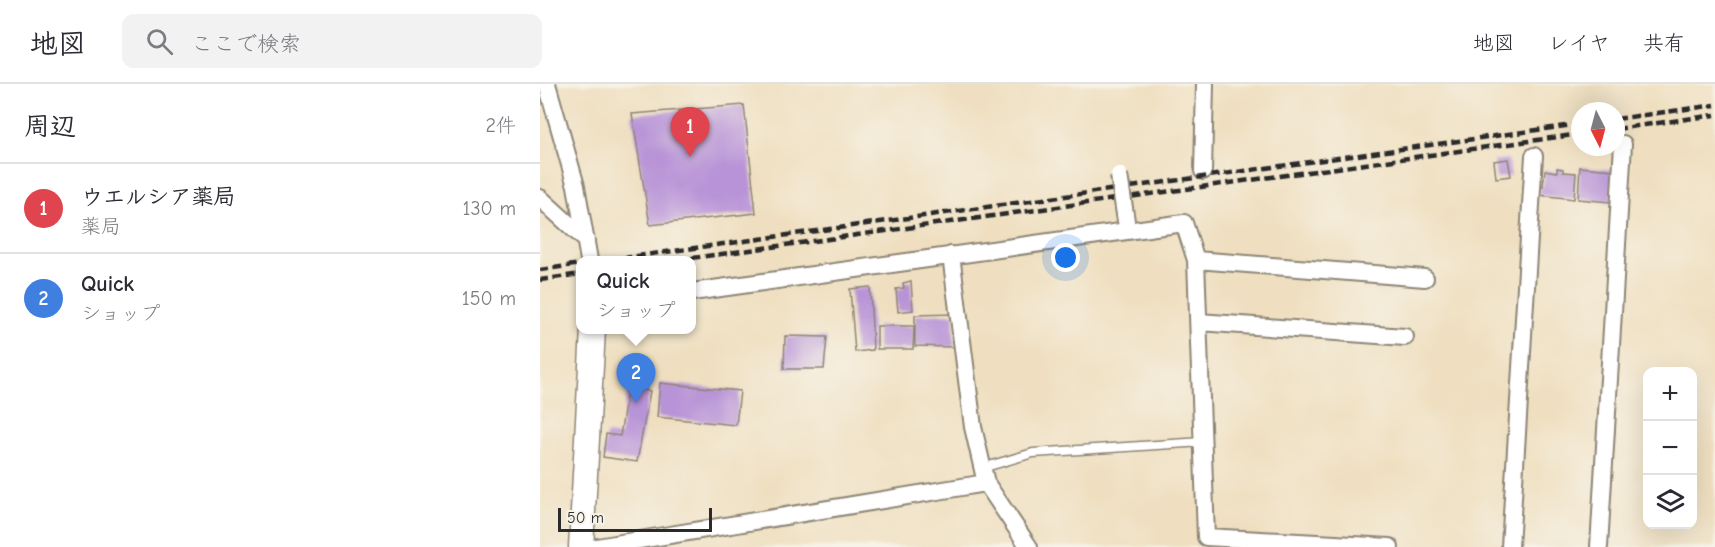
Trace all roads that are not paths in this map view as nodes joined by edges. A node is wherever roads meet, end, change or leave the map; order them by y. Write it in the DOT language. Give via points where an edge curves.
graph roads {
  1 [pos="548,84"];
  2 [pos="1205,84"];
  3 [pos="1534,156"];
  4 [pos="1622,156"];
  5 [pos="1203,171"];
  6 [pos="1119,174"];
  7 [pos="540,198"];
  8 [pos="1126,221"];
  9 [pos="586,240"];
  10 [pos="951,255"];
  11 [pos="588,256"];
  12 [pos="1197,260"];
  13 [pos="1425,278"];
  14 [pos="696,291"];
  15 [pos="1199,322"];
  16 [pos="593,334"];
  17 [pos="1405,337"];
  18 [pos="1203,442"];
  19 [pos="984,476"];
  20 [pos="1205,542"];
  21 [pos="1363,546"];
  22 [pos="581,547"];
  23 [pos="597,547"];
  24 [pos="1029,547"];
  25 [pos="1390,547"];
  26 [pos="1509,547"];
  27 [pos="1599,547"];
  1 -- 9 [label="street" via="576,186"];
  2 -- 5 [label="street"];
  3 -- 26 [label="street"];
  4 -- 27 [label="street"];
  6 -- 8 [label="street, bridge"];
  7 -- 9 [label="street"];
  9 -- 11 [label="street"];
  10 -- 12 [label="street" via="1184,223"];
  10 -- 14 [label="street"];
  10 -- 19 [label="street" via="973,427"];
  12 -- 13 [label="street"];
  12 -- 15 [label="street"];
  15 -- 17 [label="street"];
  15 -- 18 [label="street"];
  16 -- 22 [label="street"];
  18 -- 19 [label="lane" via="1033,453"];
  18 -- 20 [label="street"];
  19 -- 23 [label="street"];
  19 -- 24 [label="street"];
  20 -- 21 [label="street"];
  21 -- 25 [label="street"];
}
